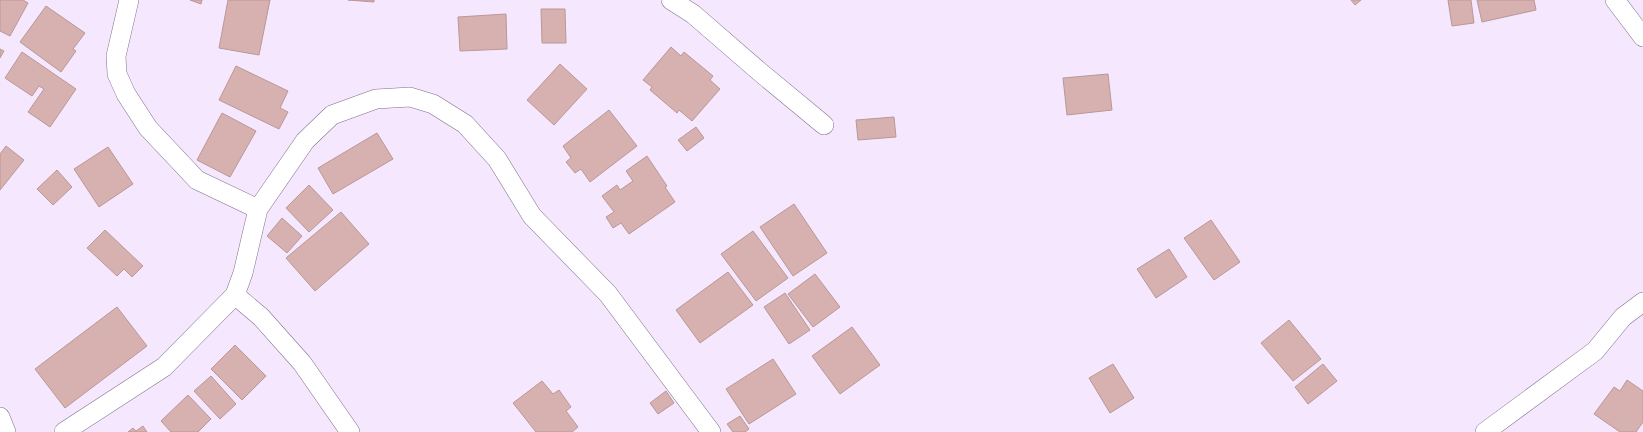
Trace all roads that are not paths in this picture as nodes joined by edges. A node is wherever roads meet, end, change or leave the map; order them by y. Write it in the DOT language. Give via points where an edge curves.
graph roads {
  1 [pos="129,0"];
  2 [pos="671,0"];
  3 [pos="1615,0"];
  4 [pos="1643,37"];
  5 [pos="824,125"];
  6 [pos="258,209"];
  7 [pos="235,295"];
  8 [pos="1643,302"];
  9 [pos="0,417"];
  10 [pos="6,432"];
  11 [pos="64,432"];
  12 [pos="350,432"];
  13 [pos="711,432"];
  14 [pos="1486,432"];
  1 -- 6 [label="street" via="116,56 117,74 126,94 148,128 197,180"];
  2 -- 5 [label="street" via="693,14"];
  3 -- 4 [label="street"];
  6 -- 7 [label="street" via="243,273"];
  6 -- 13 [label="street" via="305,141 332,115 376,99 410,97 433,104 465,124 497,159 532,216 608,294"];
  7 -- 11 [label="street" via="164,367"];
  7 -- 12 [label="street" via="261,317 302,363"];
  8 -- 14 [label="street" via="1623,317 1595,351"];
  9 -- 10 [label="street"];
}
